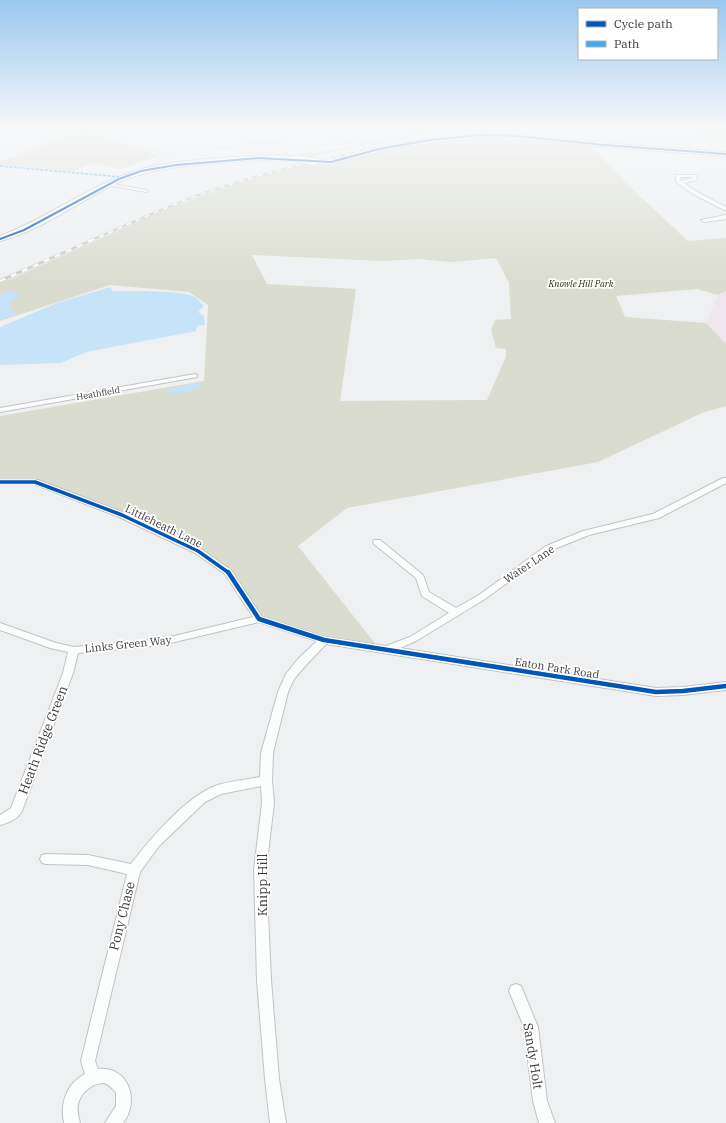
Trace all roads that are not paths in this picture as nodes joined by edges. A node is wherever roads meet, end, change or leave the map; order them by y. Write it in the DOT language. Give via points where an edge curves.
graph roads {
  1 [pos="117,180"];
  2 [pos="682,182"];
  3 [pos="108,184"];
  4 [pos="136,196"];
  5 [pos="726,209"];
  6 [pos="726,217"];
  7 [pos="704,220"];
  8 [pos="0,239"];
  9 [pos="195,376"];
  10 [pos="0,410"];
  11 [pos="726,480"];
  12 [pos="0,482"];
  13 [pos="378,542"];
  14 [pos="456,613"];
  15 [pos="259,619"];
  16 [pos="0,626"];
  17 [pos="324,640"];
  18 [pos="74,650"];
  19 [pos="386,650"];
  20 [pos="726,686"];
  21 [pos="266,780"];
  22 [pos="0,820"];
  23 [pos="46,859"];
  24 [pos="134,870"];
  25 [pos="516,991"];
  26 [pos="94,1077"];
  27 [pos="72,1123"];
  28 [pos="113,1123"];
  29 [pos="278,1123"];
  30 [pos="547,1123"];
  1 -- 3 [label="street, bridge"];
  2 -- 5 [label="street" via="695,193"];
  3 -- 4 [label="street" via="148,189"];
  3 -- 8 [label="street" via="24,230"];
  6 -- 7 [label="street"];
  9 -- 10 [label="street, Heathfield"];
  11 -- 14 [label="street, Water Lane" via="656,516 586,533 549,548"];
  12 -- 15 [label="street, Littleheath Lane" via="35,482 122,515 198,551 228,572"];
  13 -- 14 [label="street" via="420,577 425,594"];
  14 -- 19 [label="street, Water Lane" via="413,639"];
  15 -- 17 [label="street"];
  15 -- 18 [label="street, Links Green Way" via="162,642"];
  16 -- 18 [label="street, Links Green Way" via="54,646"];
  17 -- 19 [label="street"];
  17 -- 21 [label="street, Knipp Hill" via="302,662 290,678 284,692 267,753"];
  18 -- 22 [label="street, Heath Ridge Green" via="68,673 16,811"];
  19 -- 20 [label="street, Eaton Park Road" via="656,692"];
  21 -- 24 [label="street, Pony Chase" via="218,790 201,799 156,842"];
  21 -- 29 [label="street, Knipp Hill" via="268,803 260,870 264,980"];
  23 -- 24 [label="street" via="88,860"];
  24 -- 26 [label="street, Pony Chase" via="88,1061"];
  25 -- 30 [label="street, Sandy Holt" via="531,1027 540,1101"];
  26 -- 27 [label="street" via="77,1089 72,1098 69,1115"];
  26 -- 28 [label="street" via="109,1077 117,1081 124,1091 122,1110"];
}
